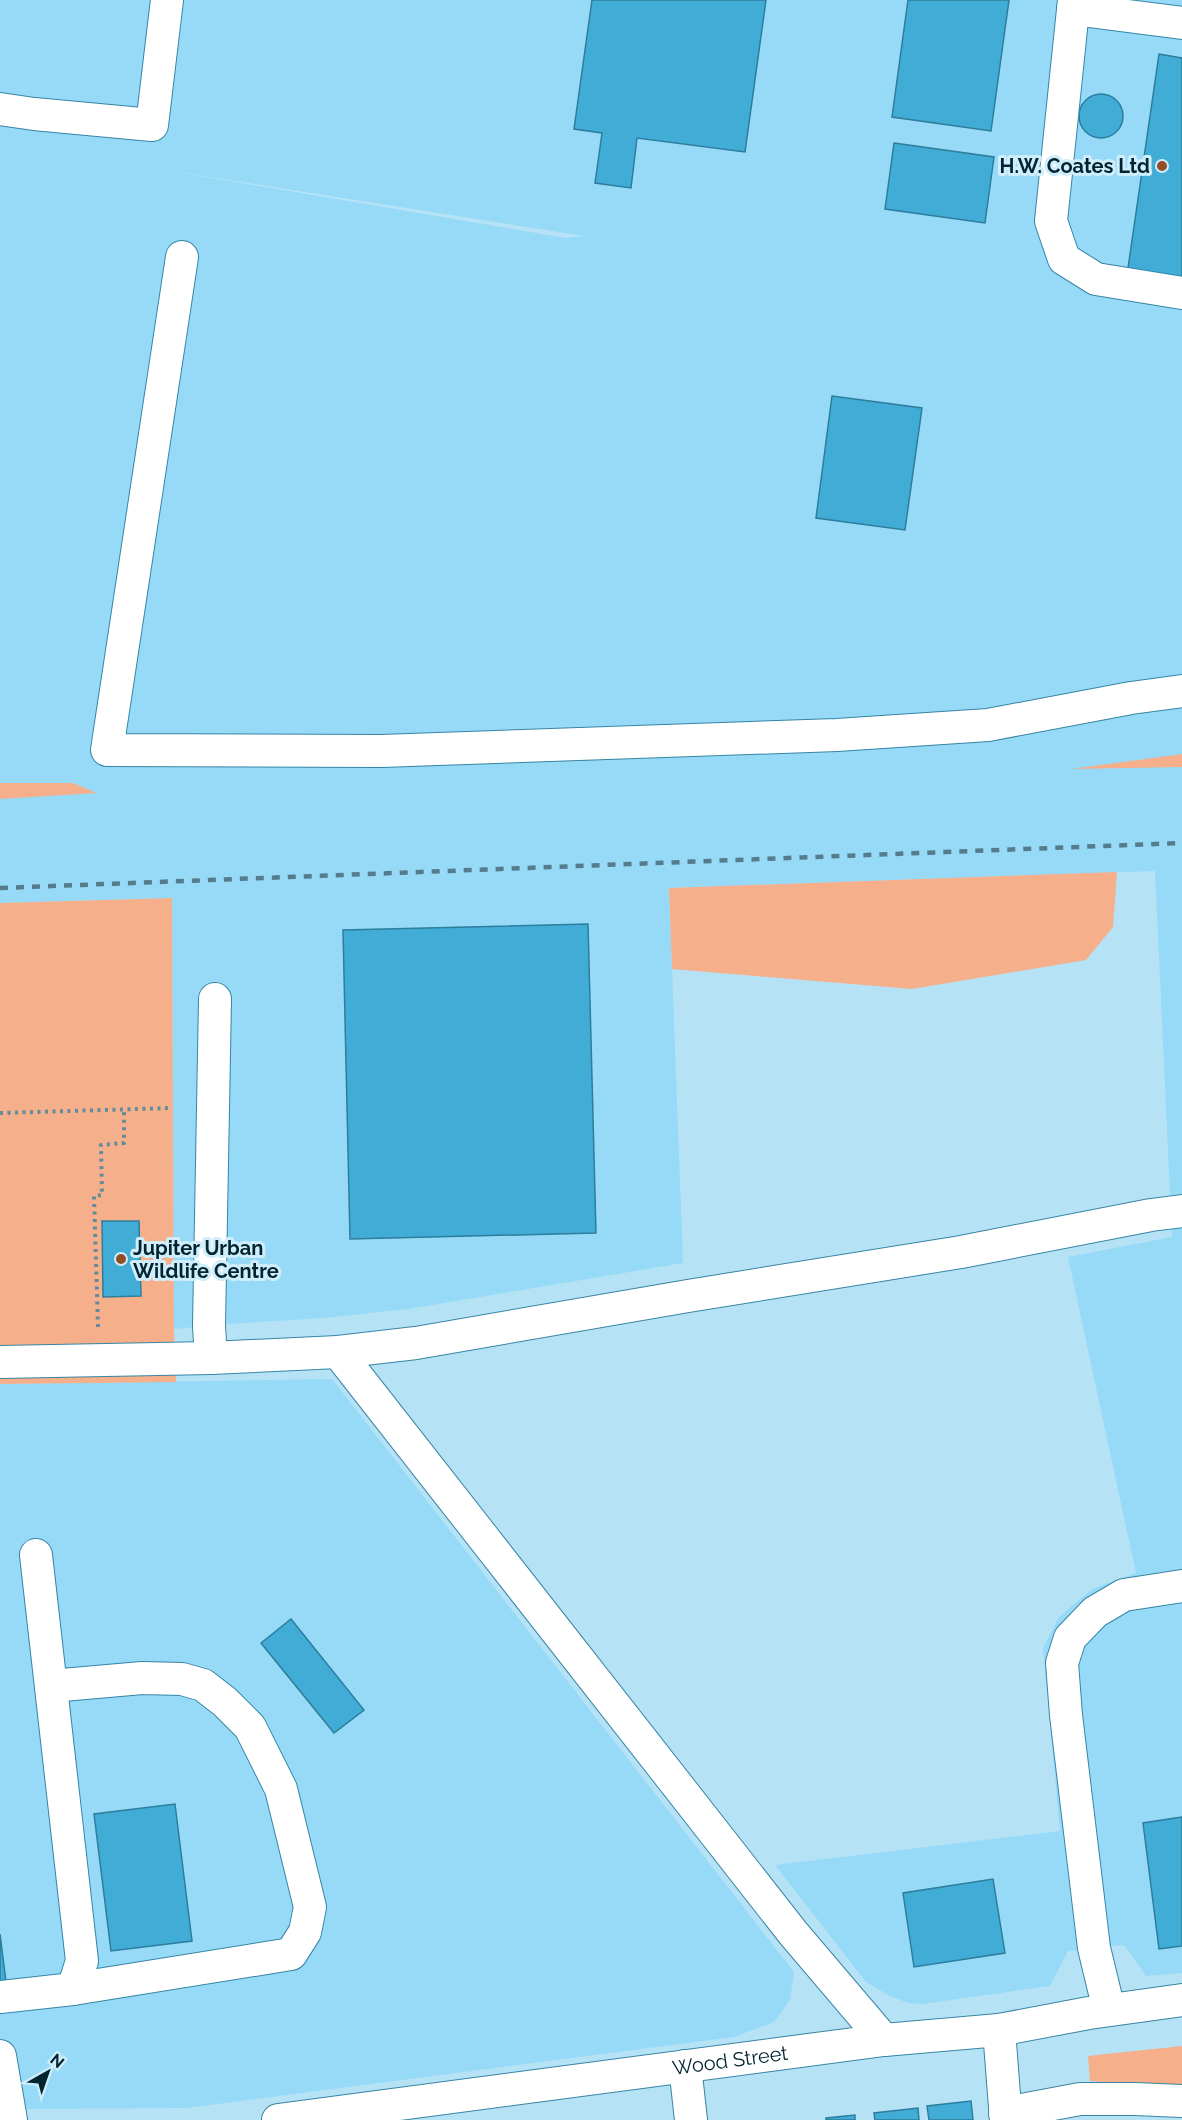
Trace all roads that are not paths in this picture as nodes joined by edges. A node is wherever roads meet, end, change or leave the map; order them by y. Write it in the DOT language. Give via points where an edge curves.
graph roads {
  1 [pos="167,0"];
  2 [pos="1073,4"];
  3 [pos="1182,23"];
  4 [pos="0,108"];
  5 [pos="182,257"];
  6 [pos="1182,293"];
  7 [pos="1182,691"];
  8 [pos="215,999"];
  9 [pos="1182,1211"];
  10 [pos="338,1352"];
  11 [pos="211,1359"];
  12 [pos="0,1362"];
  13 [pos="36,1555"];
  14 [pos="1182,1586"];
  15 [pos="51,1686"];
  16 [pos="73,1989"];
  17 [pos="0,1997"];
  18 [pos="1182,2000"];
  19 [pos="1109,2010"];
  20 [pos="999,2030"];
  21 [pos="884,2040"];
  22 [pos="0,2056"];
  23 [pos="685,2066"];
  24 [pos="1182,2101"];
  25 [pos="1005,2117"];
  26 [pos="11,2120"];
  27 [pos="278,2120"];
  28 [pos="691,2120"];
  1 -- 4 [label="street" via="152,125"];
  2 -- 3 [label="street"];
  2 -- 6 [label="street" via="1052,221 1064,259 1096,279"];
  5 -- 7 [label="street" via="107,750 381,751 837,735 988,725"];
  8 -- 11 [label="street"];
  9 -- 10 [label="street" via="961,1252 428,1341"];
  10 -- 11 [label="street"];
  10 -- 21 [label="street" via="793,1933"];
  11 -- 12 [label="street"];
  13 -- 15 [label="street"];
  14 -- 19 [label="street" via="1124,1595 1095,1612 1070,1638 1062,1663 1094,1948"];
  15 -- 16 [label="street" via="82,1961"];
  15 -- 16 [label="street" via="142,1678 182,1679 203,1685 225,1702 250,1727 280,1789 310,1907 305,1932 291,1954"];
  16 -- 17 [label="street"];
  18 -- 19 [label="street, Wood Street"];
  19 -- 20 [label="street, Wood Street"];
  20 -- 21 [label="street, Wood Street"];
  20 -- 25 [label="street"];
  21 -- 23 [label="street, Wood Street"];
  22 -- 26 [label="street"];
  23 -- 27 [label="street, Wood Street"];
  23 -- 28 [label="street"];
  24 -- 25 [label="street" via="1080,2099"];
}
